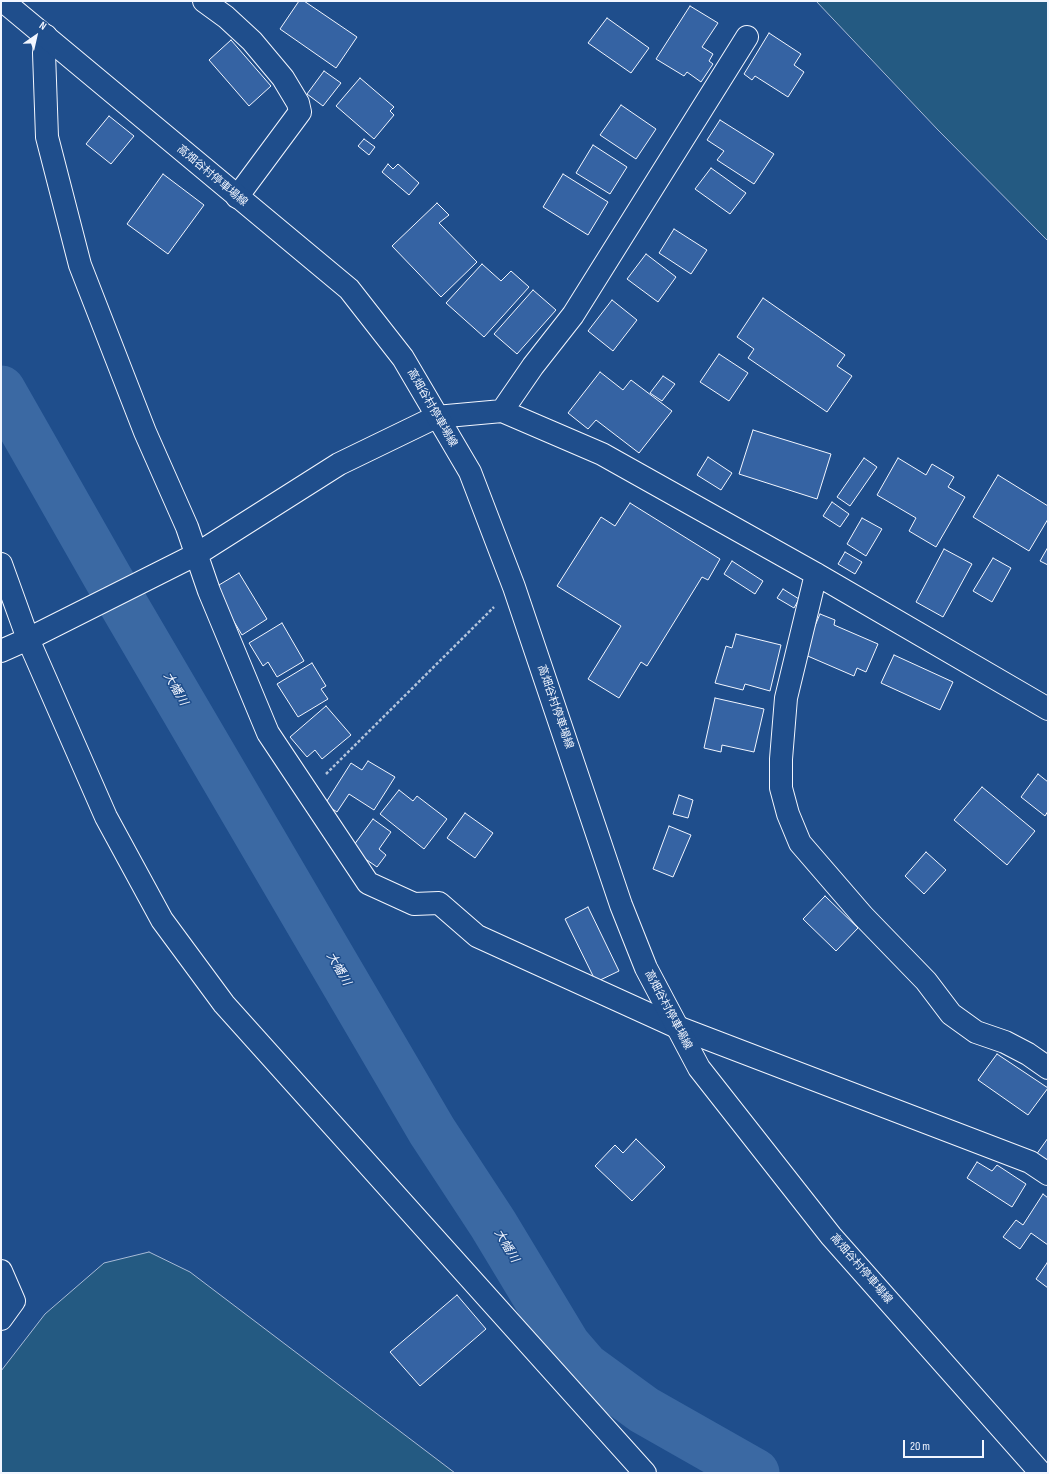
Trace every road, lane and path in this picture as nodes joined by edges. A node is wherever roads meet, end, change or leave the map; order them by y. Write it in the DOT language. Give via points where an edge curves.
graph roads {
  1 [pos="3,1"];
  2 [pos="204,1"];
  3 [pos="46,36"];
  4 [pos="747,37"];
  5 [pos="237,197"];
  6 [pos="502,411"];
  7 [pos="436,416"];
  8 [pos="189,558"];
  9 [pos="1,564"];
  10 [pos="816,574"];
  11 [pos="514,587"];
  12 [pos="28,639"];
  13 [pos="1,651"];
  14 [pos="1048,710"];
  15 [pos="308,792"];
  16 [pos="677,1028"];
  17 [pos="1048,1068"];
  18 [pos="1048,1174"];
  19 [pos="1,1271"];
  20 [pos="1,1319"];
  21 [pos="646,1473"];
  22 [pos="1041,1473"];
  1 -- 3 [label="street, 高畑谷村停車場線"];
  2 -- 5 [label="street" via="252,40 283,78 298,103 300,112"];
  3 -- 5 [label="street, 高畑谷村停車場線"];
  3 -- 8 [label="street" via="44,53 47,137 80,265 145,432"];
  4 -- 6 [label="street" via="573,315"];
  5 -- 7 [label="street, 高畑谷村停車場線" via="350,289 403,358"];
  6 -- 7 [label="street"];
  6 -- 10 [label="street" via="602,454"];
  7 -- 8 [label="street" via="339,464"];
  7 -- 11 [label="street, 高畑谷村停車場線" via="470,472"];
  8 -- 12 [label="street"];
  8 -- 15 [label="street" via="209,590 268,733"];
  9 -- 12 [label="street"];
  10 -- 14 [label="street"];
  10 -- 17 [label="street" via="786,698 781,759 780,788 800,843 863,916 926,981 951,1014 976,1032 1005,1042"];
  11 -- 15 [label="path"];
  11 -- 16 [label="street, 高畑谷村停車場線" via="621,905 646,968"];
  12 -- 13 [label="street"];
  12 -- 21 [label="street" via="106,817 162,920 224,1004"];
  15 -- 16 [label="street" via="368,883 414,904 439,903 477,936"];
  16 -- 18 [label="street" via="1030,1162"];
  16 -- 22 [label="street, 高畑谷村停車場線" via="699,1068 831,1236"];
  19 -- 20 [label="street" via="14,1301"];
}
